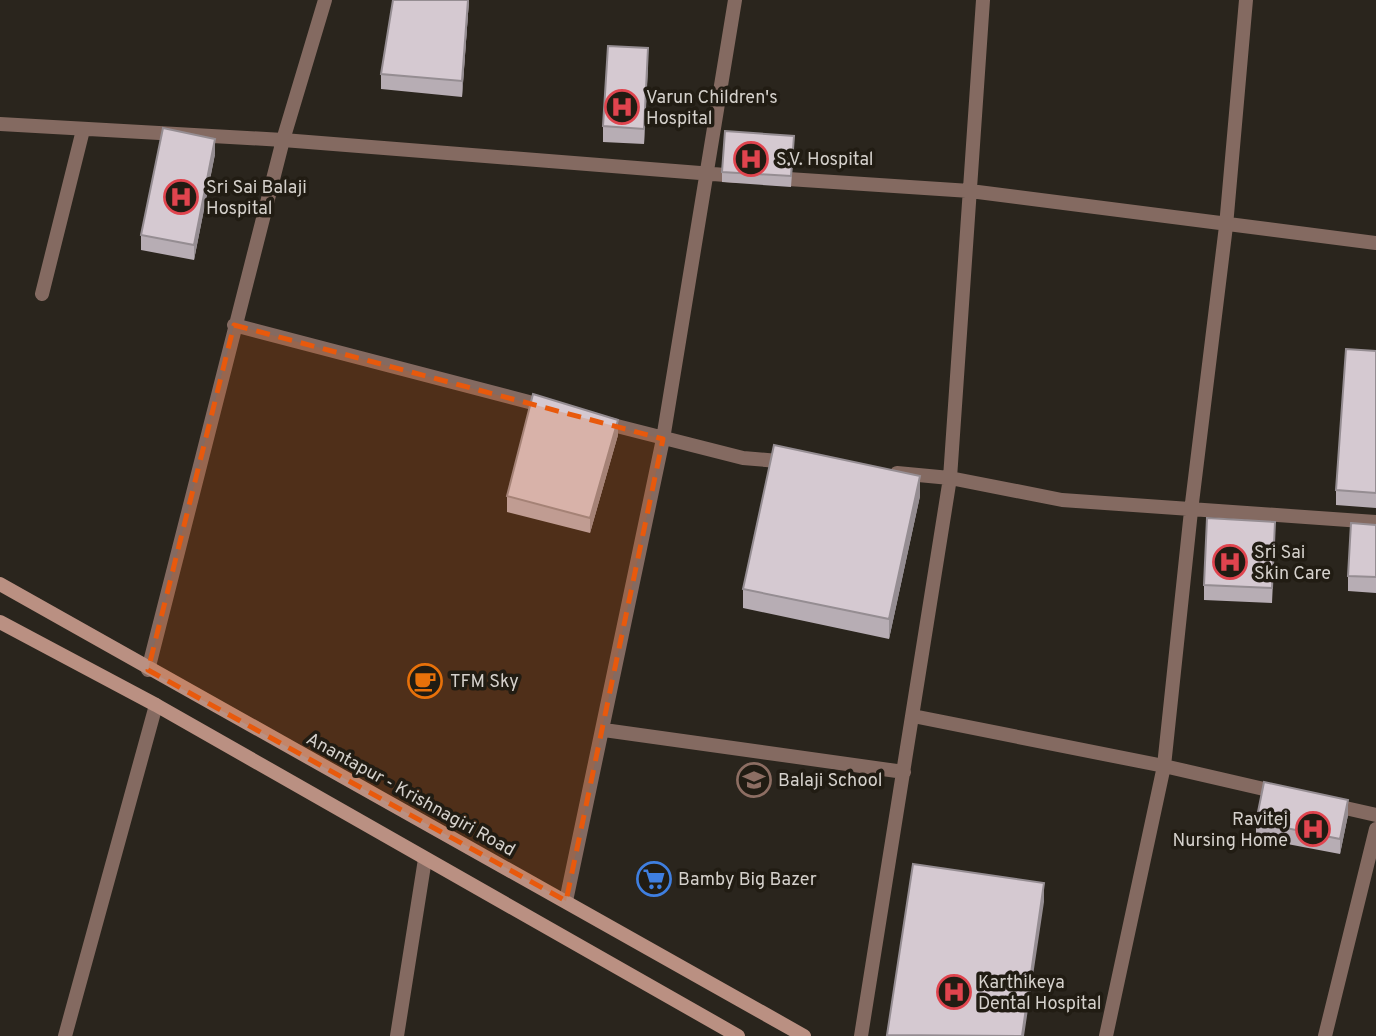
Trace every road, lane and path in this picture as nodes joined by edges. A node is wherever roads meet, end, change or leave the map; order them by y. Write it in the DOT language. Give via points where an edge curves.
graph roads {
  1 [pos="325,0"];
  2 [pos="735,0"];
  3 [pos="983,0"];
  4 [pos="1246,0"];
  5 [pos="0,124"];
  6 [pos="83,130"];
  7 [pos="283,140"];
  8 [pos="706,175"];
  9 [pos="970,191"];
  10 [pos="1226,226"];
  11 [pos="1376,243"];
  12 [pos="42,294"];
  13 [pos="234,325"];
  14 [pos="663,439"];
  15 [pos="812,465"];
  16 [pos="881,471"];
  17 [pos="950,478"];
  18 [pos="1191,511"];
  19 [pos="1376,522"];
  20 [pos="0,584"];
  21 [pos="0,621"];
  22 [pos="148,670"];
  23 [pos="156,705"];
  24 [pos="913,716"];
  25 [pos="604,730"];
  26 [pos="1164,766"];
  27 [pos="904,772"];
  28 [pos="1297,797"];
  29 [pos="1323,803"];
  30 [pos="1376,815"];
  31 [pos="1376,830"];
  32 [pos="425,859"];
  33 [pos="566,901"];
  34 [pos="65,1036"];
  35 [pos="397,1036"];
  36 [pos="738,1036"];
  37 [pos="804,1036"];
  38 [pos="861,1036"];
  39 [pos="1106,1036"];
  40 [pos="1325,1036"];
  1 -- 7 [label="street"];
  2 -- 8 [label="street"];
  3 -- 9 [label="street"];
  4 -- 10 [label="street"];
  5 -- 6 [label="street"];
  6 -- 7 [label="street"];
  6 -- 12 [label="street"];
  7 -- 8 [label="street"];
  7 -- 13 [label="street"];
  8 -- 9 [label="street"];
  8 -- 14 [label="street"];
  9 -- 10 [label="street"];
  9 -- 17 [label="street"];
  10 -- 11 [label="street"];
  10 -- 18 [label="street"];
  13 -- 14 [label="street"];
  13 -- 22 [label="street"];
  14 -- 15 [label="street" via="743,458"];
  14 -- 25 [label="street"];
  16 -- 17 [label="street"];
  17 -- 18 [label="street" via="1062,500"];
  17 -- 24 [label="street"];
  18 -- 19 [label="street"];
  18 -- 26 [label="street"];
  20 -- 22 [label="main road, Anantapur - Krishnagiri Road"];
  21 -- 23 [label="main road"];
  22 -- 33 [label="main road, Anantapur - Krishnagiri Road"];
  23 -- 32 [label="main road"];
  23 -- 34 [label="street"];
  24 -- 26 [label="street"];
  24 -- 27 [label="street"];
  25 -- 27 [label="street"];
  25 -- 33 [label="street"];
  26 -- 28 [label="street"];
  26 -- 39 [label="street"];
  27 -- 38 [label="street"];
  29 -- 30 [label="street"];
  31 -- 40 [label="street"];
  32 -- 35 [label="street"];
  32 -- 36 [label="main road"];
  33 -- 37 [label="main road, Anantapur - Krishnagiri Road"];
}
